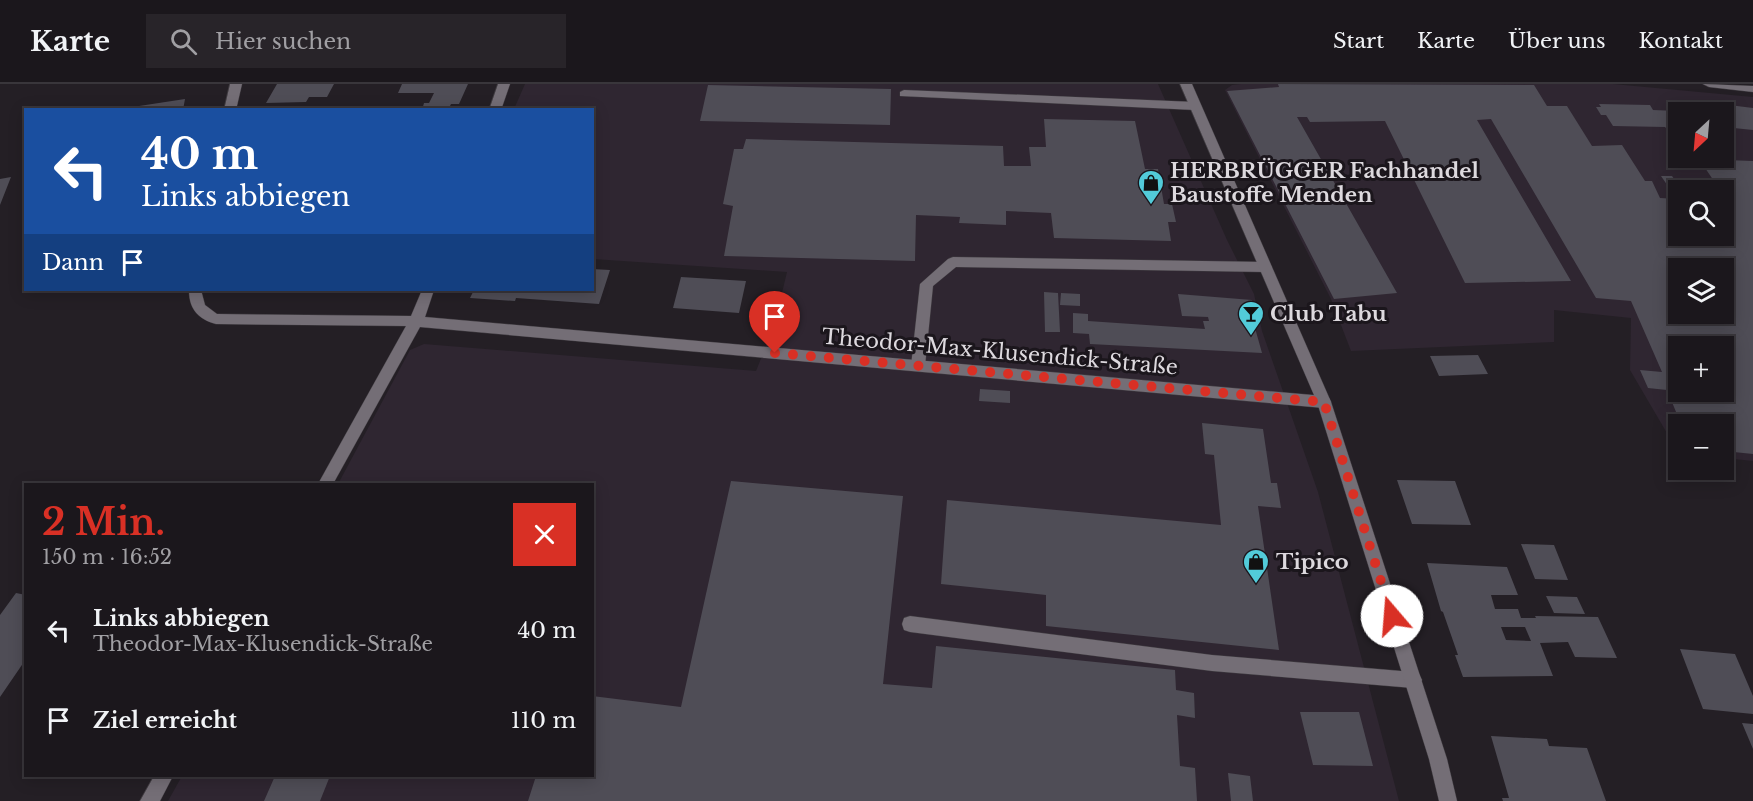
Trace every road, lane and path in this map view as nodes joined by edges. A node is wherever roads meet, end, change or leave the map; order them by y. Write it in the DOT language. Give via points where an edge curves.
graph roads {
  1 [pos="236,84"];
  2 [pos="504,84"];
  3 [pos="1186,84"];
  4 [pos="1709,84"];
  5 [pos="1753,89"];
  6 [pos="904,94"];
  7 [pos="1195,106"];
  8 [pos="230,108"];
  9 [pos="496,108"];
  10 [pos="1265,267"];
  11 [pos="195,291"];
  12 [pos="428,291"];
  13 [pos="416,321"];
  14 [pos="918,366"];
  15 [pos="1324,402"];
  16 [pos="326,483"];
  17 [pos="910,624"];
  18 [pos="1413,680"];
  19 [pos="163,777"];
  20 [pos="149,801"];
  21 [pos="1448,801"];
  1 -- 8 [label="street"];
  2 -- 9 [label="street"];
  3 -- 7 [label="street"];
  4 -- 5 [label="street"];
  6 -- 7 [label="street"];
  7 -- 10 [label="street"];
  10 -- 14 [label="street" via="953,262 927,284"];
  10 -- 15 [label="street"];
  11 -- 13 [label="street, Theodor-Max-Klusendick-Straße" via="197,305 205,316 216,319"];
  12 -- 13 [label="street"];
  13 -- 14 [label="street, Theodor-Max-Klusendick-Straße"];
  13 -- 16 [label="street"];
  14 -- 15 [label="street, Theodor-Max-Klusendick-Straße"];
  15 -- 18 [label="street"];
  17 -- 18 [label="street" via="1212,663"];
  18 -- 21 [label="street"];
  19 -- 20 [label="street"];
}
